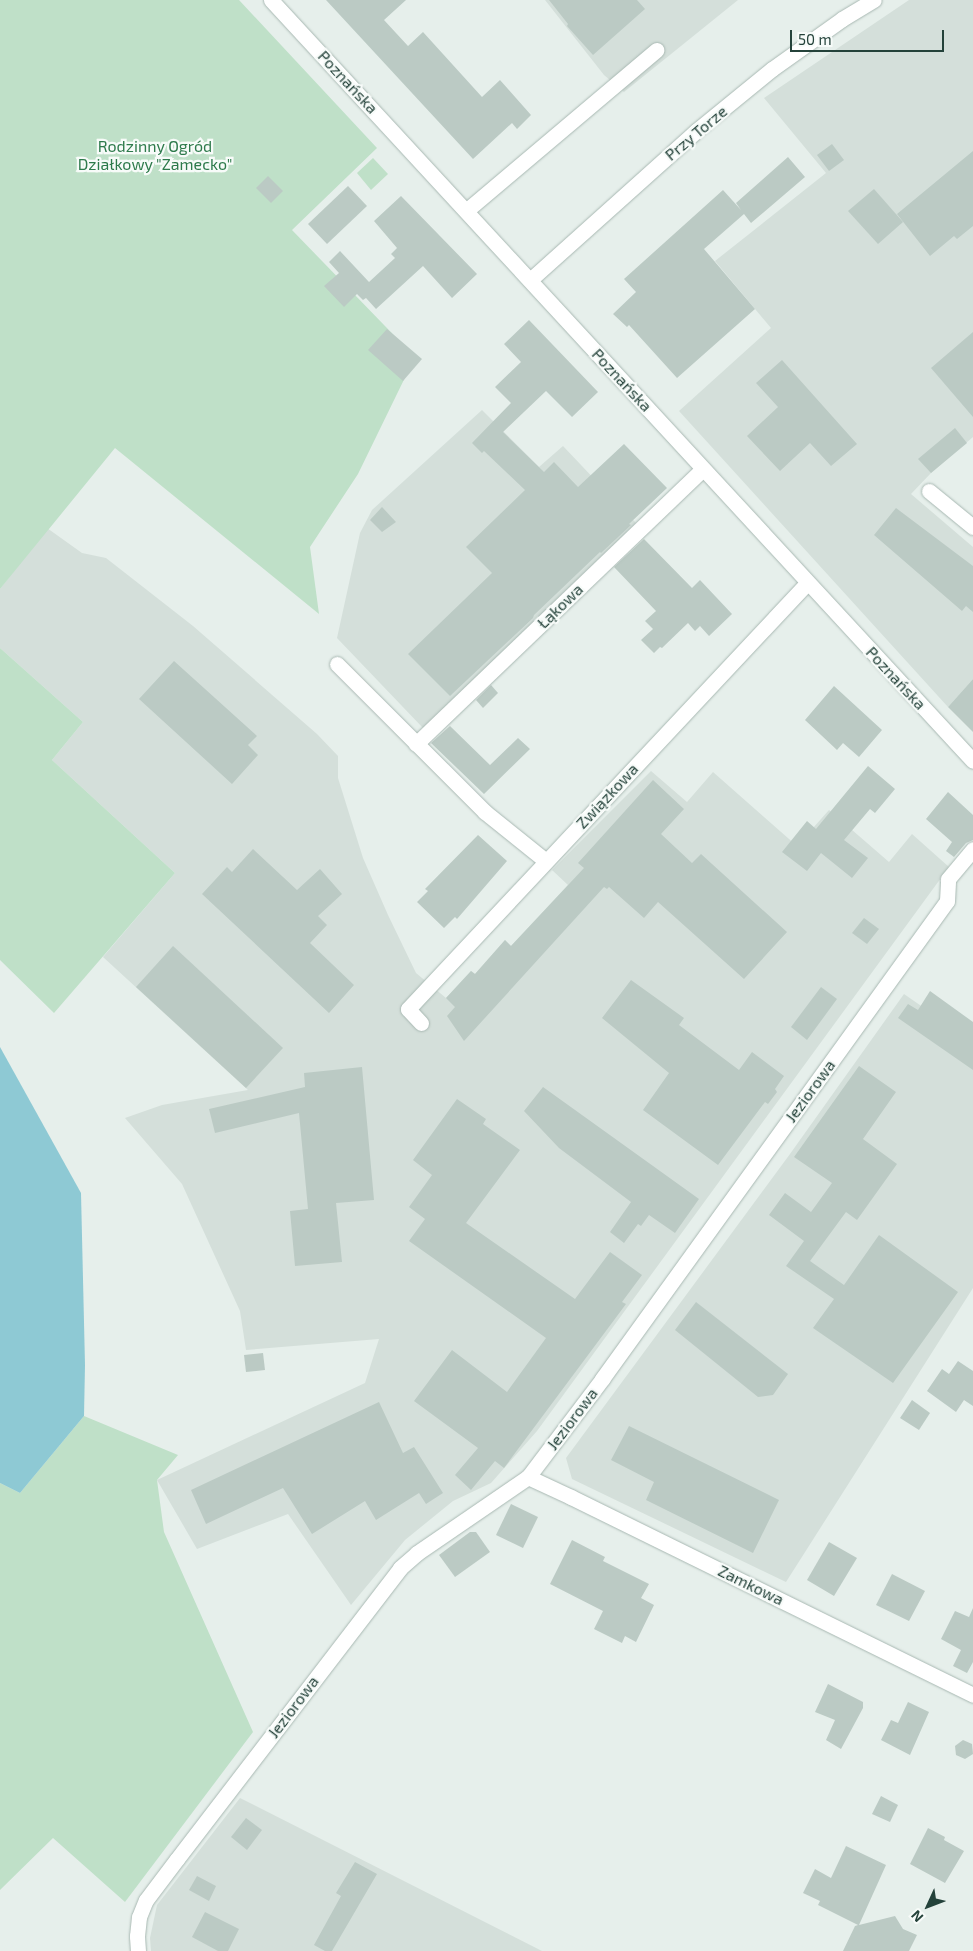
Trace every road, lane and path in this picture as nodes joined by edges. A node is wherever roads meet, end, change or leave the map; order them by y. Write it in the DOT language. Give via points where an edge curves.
graph roads {
  1 [pos="271,0"];
  2 [pos="874,0"];
  3 [pos="656,50"];
  4 [pos="467,210"];
  5 [pos="530,280"];
  6 [pos="704,469"];
  7 [pos="929,491"];
  8 [pos="973,527"];
  9 [pos="807,583"];
  10 [pos="337,664"];
  11 [pos="416,744"];
  12 [pos="973,761"];
  13 [pos="973,849"];
  14 [pos="546,861"];
  15 [pos="421,1023"];
  16 [pos="528,1477"];
  17 [pos="973,1695"];
  18 [pos="138,1951"];
  1 -- 4 [label="street, Poznańska"];
  2 -- 5 [label="street, Przy Torze" via="772,69"];
  3 -- 4 [label="street"];
  4 -- 5 [label="street, Poznańska"];
  5 -- 6 [label="street, Poznańska"];
  6 -- 9 [label="street, Poznańska"];
  6 -- 11 [label="street, Łąkowa"];
  7 -- 8 [label="street"];
  9 -- 12 [label="street, Poznańska"];
  9 -- 14 [label="street, Związkowa"];
  10 -- 11 [label="street"];
  11 -- 14 [label="street" via="485,812"];
  13 -- 16 [label="street, Jeziorowa" via="948,879 947,901"];
  14 -- 15 [label="street, Związkowa" via="408,1009"];
  16 -- 17 [label="street, Zamkowa"];
  16 -- 18 [label="street, Jeziorowa" via="400,1568 146,1900 139,1917"];
}
